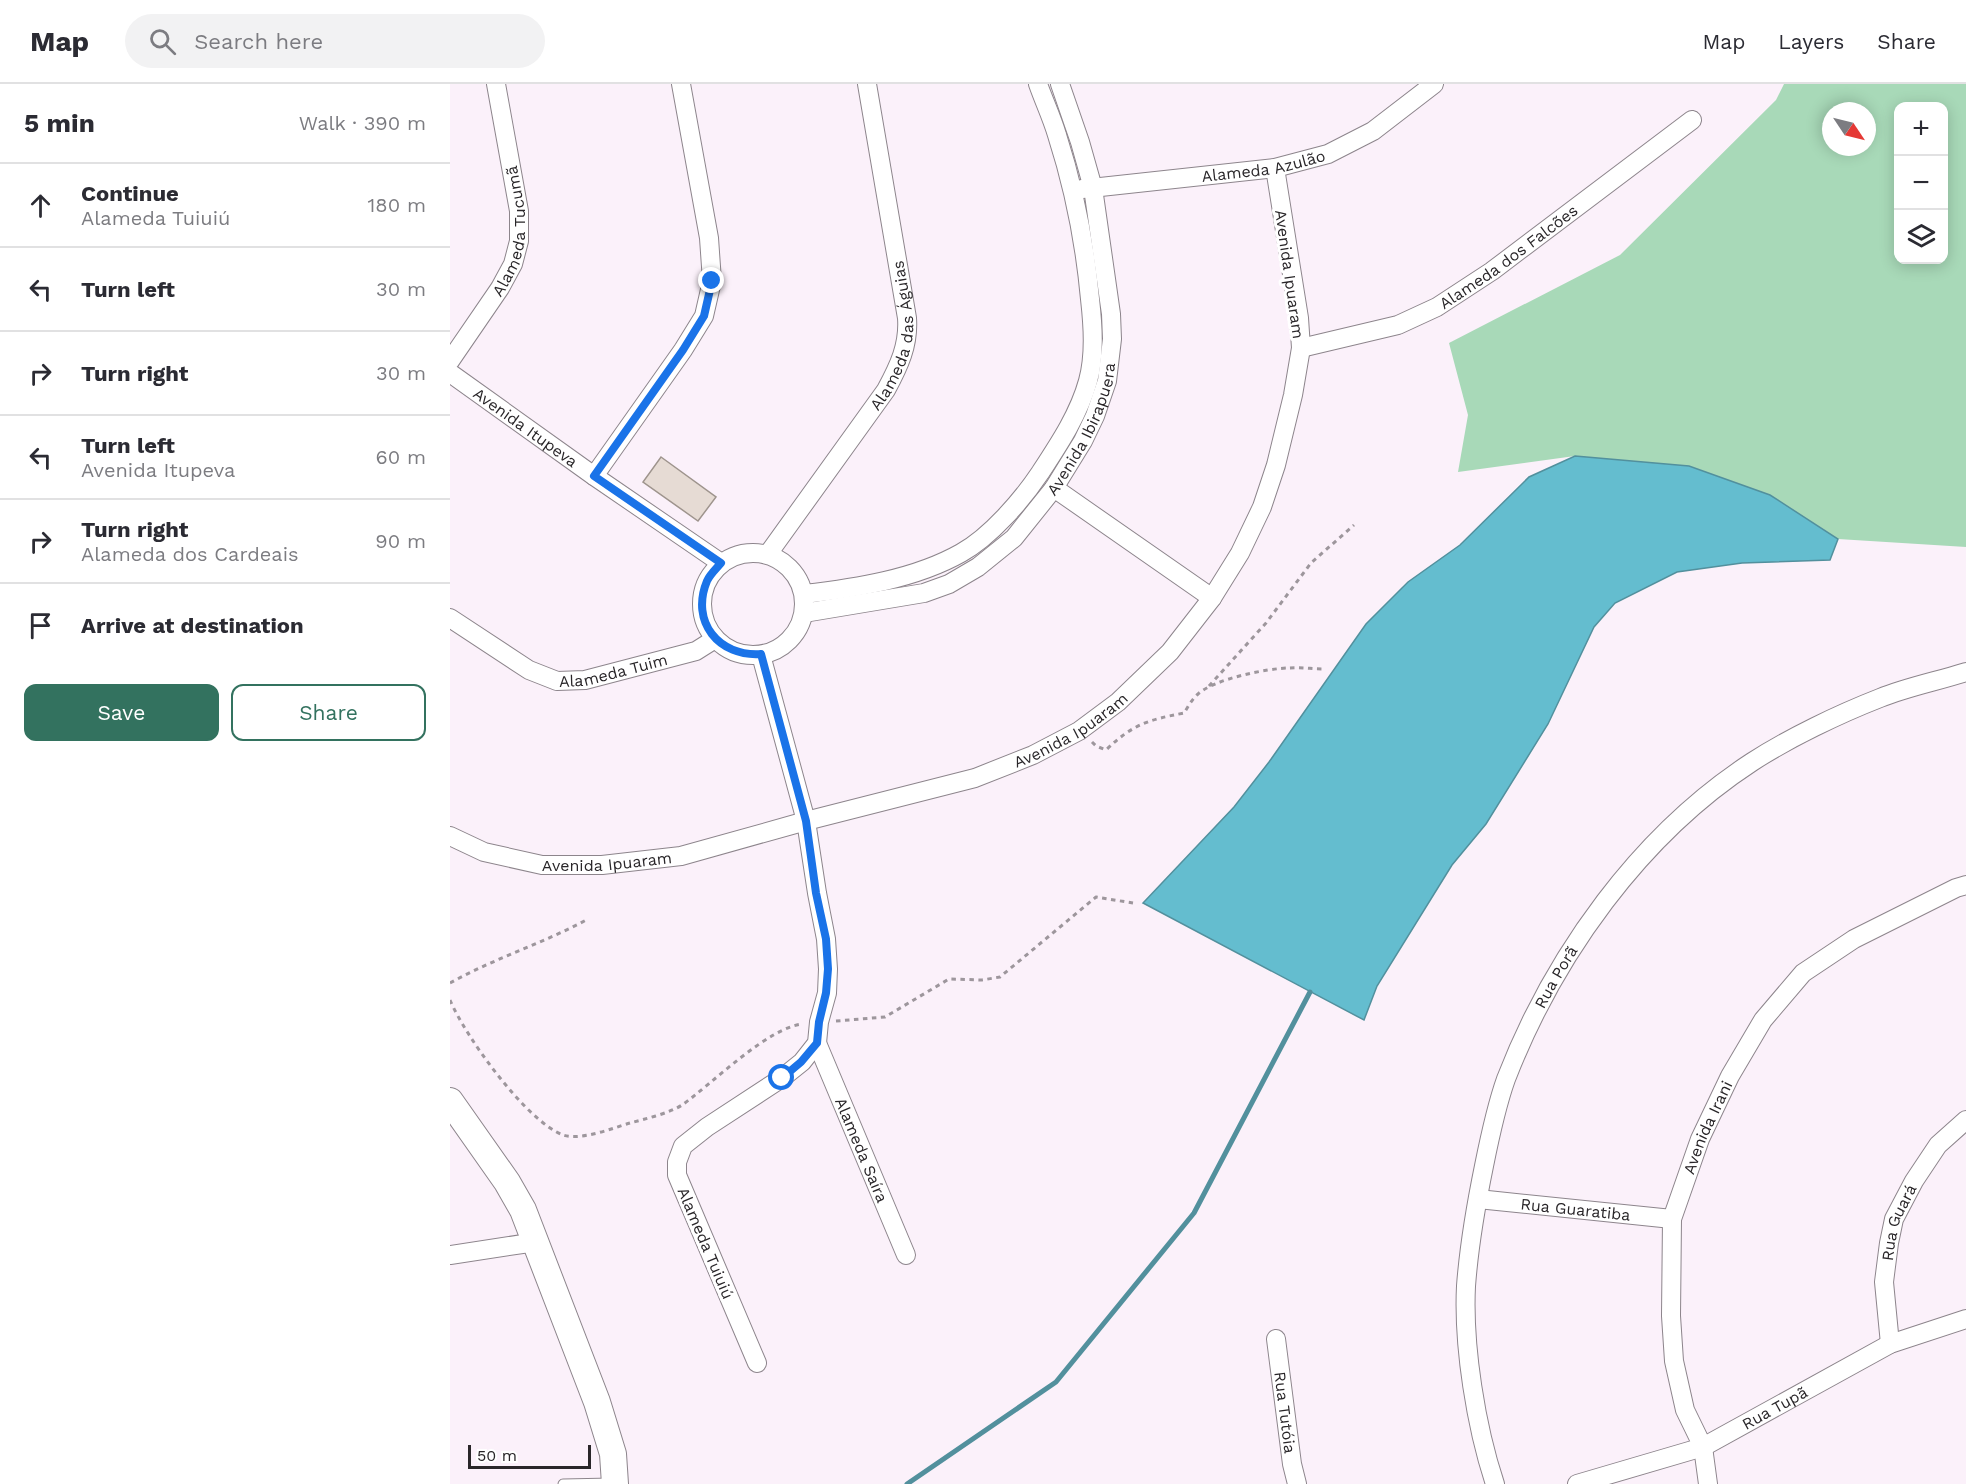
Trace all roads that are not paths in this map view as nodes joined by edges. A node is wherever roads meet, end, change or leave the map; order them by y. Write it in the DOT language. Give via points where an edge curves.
graph roads {
  1 [pos="496,84"];
  2 [pos="681,84"];
  3 [pos="867,84"];
  4 [pos="1038,84"];
  5 [pos="1060,84"];
  6 [pos="1434,84"];
  7 [pos="1692,120"];
  8 [pos="1275,168"];
  9 [pos="1093,188"];
  10 [pos="1072,190"];
  11 [pos="1301,348"];
  12 [pos="450,361"];
  13 [pos="450,373"];
  14 [pos="594,476"];
  15 [pos="1054,488"];
  16 [pos="768,554"];
  17 [pos="721,563"];
  18 [pos="804,594"];
  19 [pos="1212,598"];
  20 [pos="804,613"];
  21 [pos="450,618"];
  22 [pos="715,639"];
  23 [pos="761,654"];
  24 [pos="1966,672"];
  25 [pos="806,821"];
  26 [pos="450,837"];
  27 [pos="1966,885"];
  28 [pos="817,1043"];
  29 [pos="450,1101"];
  30 [pos="1966,1120"];
  31 [pos="1478,1199"];
  32 [pos="1672,1219"];
  33 [pos="536,1242"];
  34 [pos="906,1255"];
  35 [pos="450,1256"];
  36 [pos="1966,1319"];
  37 [pos="1276,1339"];
  38 [pos="1890,1344"];
  39 [pos="758,1363"];
  40 [pos="1703,1447"];
  41 [pos="615,1483"];
  42 [pos="563,1484"];
  43 [pos="1297,1484"];
  44 [pos="1495,1484"];
  45 [pos="1577,1484"];
  46 [pos="1708,1484"];
  1 -- 12 [label="street, Alameda Tucumã" via="519,210 519,241 513,264 500,288"];
  2 -- 14 [label="street" via="709,238 712,281 704,316"];
  3 -- 16 [label="street, Alameda das Águias" via="907,318 904,351 886,390"];
  4 -- 10 [label="street, Avenida Ibirapuera"];
  5 -- 9 [label="street, Avenida Ibirapuera"];
  6 -- 8 [label="street, Alameda Azulão" via="1364,136 1328,154"];
  7 -- 11 [label="street, Alameda dos Falcões" via="1492,271 1437,307 1398,325"];
  8 -- 9 [label="street, Alameda Azulão"];
  8 -- 11 [label="street, Avenida Ipuaram"];
  9 -- 10 [label="street, Alameda Azulão"];
  9 -- 15 [label="street, Avenida Ibirapuera" via="1111,314 1107,381 1083,441"];
  10 -- 18 [label="street, Avenida Ibirapuera" via="1087,266 1092,355 1079,409 1049,460 999,524 963,552 934,566 862,587"];
  11 -- 19 [label="street, Avenida Ipuaram" via="1291,405 1262,507"];
  13 -- 14 [label="street, Avenida Itupeva"];
  14 -- 17 [label="street, Avenida Itupeva"];
  15 -- 19 [label="street"];
  15 -- 20 [label="street, Avenida Ibirapuera" via="1014,537 978,567 949,584 924,593"];
  16 -- 17 [label="street" via="736,555"];
  16 -- 18 [label="street" via="785,562 798,577"];
  17 -- 22 [label="street" via="708,579 701,600 704,621"];
  18 -- 20 [label="street"];
  19 -- 25 [label="street, Avenida Ipuaram" via="1170,652 1118,702 1079,731 975,778"];
  20 -- 23 [label="street" via="791,639 780,648"];
  21 -- 22 [label="street, Alameda Tuim" via="529,670 557,681 585,680 696,651"];
  22 -- 23 [label="street" via="730,650"];
  23 -- 25 [label="street"];
  24 -- 31 [label="street, Rua Porã" via="1882,697 1824,722 1752,762 1692,807 1648,851 1601,904 1528,1029 1494,1116"];
  25 -- 26 [label="street, Avenida Ipuaram" via="681,856 602,865 542,866 484,852"];
  25 -- 28 [label="street" via="827,959 826,993"];
  27 -- 32 [label="street, Avenida Irani" via="1854,939 1803,973 1763,1020 1730,1076 1700,1139"];
  28 -- 34 [label="street, Alameda Saíra"];
  28 -- 39 [label="street, Alameda Tuiuiú" via="782,1078 683,1146 677,1162 677,1175"];
  29 -- 33 [label="main road" via="507,1182"];
  30 -- 38 [label="street, Rua Guará" via="1938,1145 1894,1219 1884,1282"];
  31 -- 32 [label="street, Rua Guaratiba"];
  31 -- 44 [label="street, Rua Porã" via="1466,1287 1468,1359 1485,1455"];
  32 -- 40 [label="street, Avenida Irani" via="1674,1361 1685,1410"];
  33 -- 35 [label="street"];
  33 -- 41 [label="main road" via="597,1402 613,1454"];
  36 -- 38 [label="street, Rua Tupã"];
  37 -- 43 [label="street, Rua Tutóia"];
  38 -- 40 [label="street, Rua Tupã"];
  40 -- 45 [label="street, Rua Tupã"];
  40 -- 46 [label="street, Avenida Irani"];
  41 -- 42 [label="lane"];
}
